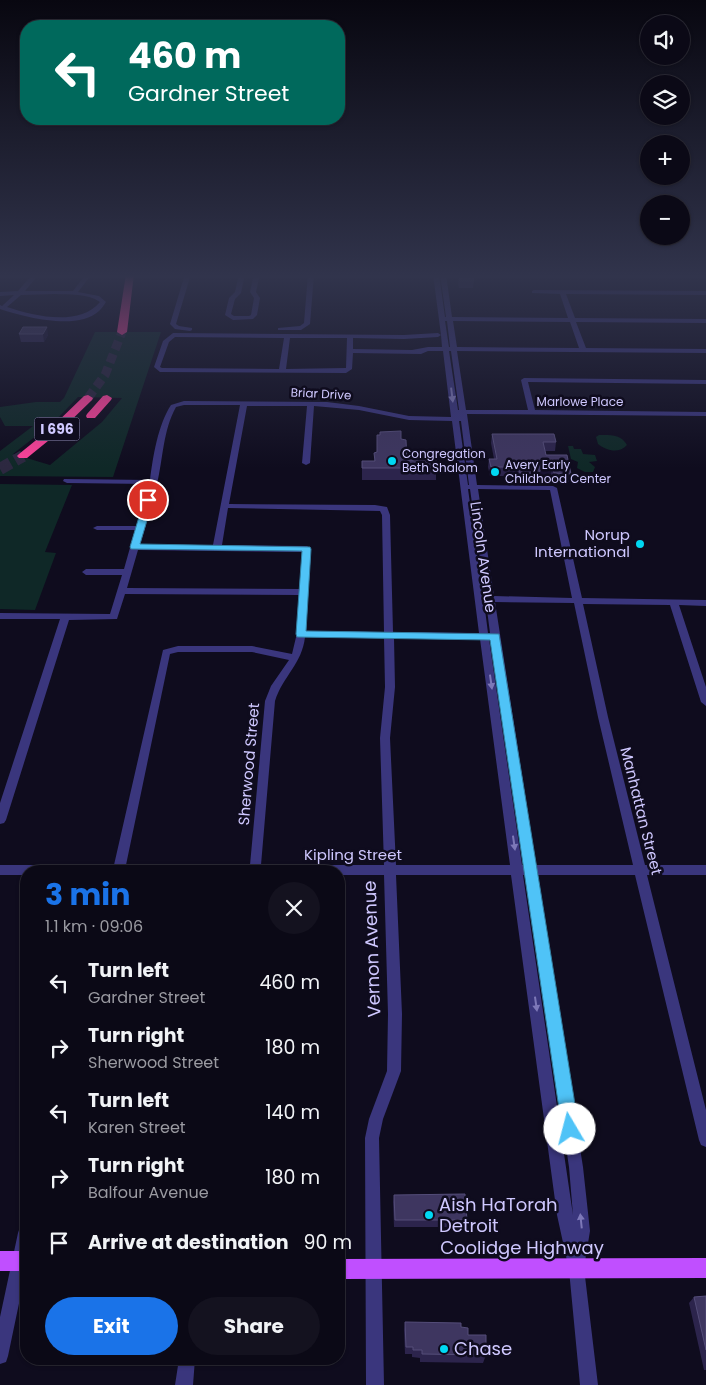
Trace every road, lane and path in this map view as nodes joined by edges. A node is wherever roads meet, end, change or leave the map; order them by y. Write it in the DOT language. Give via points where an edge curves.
graph roads {
  1 [pos="168,339"];
  2 [pos="287,339"];
  3 [pos="350,339"];
  4 [pos="445,339"];
  5 [pos="453,339"];
  6 [pos="579,339"];
  7 [pos="454,349"];
  8 [pos="447,350"];
  9 [pos="583,350"];
  10 [pos="350,351"];
  11 [pos="706,351"];
  12 [pos="282,371"];
  13 [pos="706,382"];
  14 [pos="88,398"];
  15 [pos="107,398"];
  16 [pos="244,404"];
  17 [pos="311,404"];
  18 [pos="532,413"];
  19 [pos="706,414"];
  20 [pos="92,416"];
  21 [pos="459,416"];
  22 [pos="23,456"];
  23 [pos="306,463"];
  24 [pos="466,467"];
  25 [pos="67,482"];
  26 [pos="154,482"];
  27 [pos="464,487"];
  28 [pos="473,487"];
  29 [pos="225,506"];
  30 [pos="97,528"];
  31 [pos="140,528"];
  32 [pos="134,547"];
  33 [pos="218,548"];
  34 [pos="86,572"];
  35 [pos="127,572"];
  36 [pos="122,591"];
  37 [pos="304,592"];
  38 [pos="484,599"];
  39 [pos="578,601"];
  40 [pos="673,602"];
  41 [pos="706,603"];
  42 [pos="0,616"];
  43 [pos="66,616"];
  44 [pos="301,634"];
  45 [pos="389,635"];
  46 [pos="490,636"];
  47 [pos="294,658"];
  48 [pos="706,702"];
  49 [pos="0,820"];
  50 [pos="120,865"];
  51 [pos="256,865"];
  52 [pos="0,870"];
  53 [pos="20,870"];
  54 [pos="640,870"];
  55 [pos="706,870"];
  56 [pos="345,871"];
  57 [pos="390,871"];
  58 [pos="525,871"];
  59 [pos="706,1140"];
  60 [pos="0,1261"];
  61 [pos="20,1261"];
  62 [pos="706,1268"];
  63 [pos="345,1269"];
  64 [pos="374,1269"];
  65 [pos="577,1270"];
  66 [pos="20,1273"];
  67 [pos="0,1356"];
  68 [pos="186,1365"];
  69 [pos="184,1385"];
  70 [pos="375,1385"];
  71 [pos="589,1385"];
  1 -- 12 [label="street" via="157,368 160,370"];
  2 -- 12 [label="street"];
  3 -- 10 [label="street"];
  4 -- 8 [label="street, Lincoln Avenue"];
  5 -- 7 [label="street, Lincoln Avenue"];
  6 -- 9 [label="street"];
  7 -- 8 [label="street"];
  7 -- 9 [label="street"];
  7 -- 21 [label="street, Lincoln Avenue"];
  8 -- 10 [label="street"];
  8 -- 21 [label="street, Lincoln Avenue, one-way"];
  9 -- 11 [label="street"];
  10 -- 12 [label="street" via="349,369 346,371"];
  13 -- 18 [label="street" via="524,380"];
  14 -- 22 [label="highway, I 696" via="60,427"];
  15 -- 20 [label="highway, I 696"];
  16 -- 17 [label="street, Briar Drive"];
  16 -- 26 [label="street, Briar Drive" via="176,405 172,408 154,468"];
  16 -- 29 [label="street"];
  17 -- 21 [label="street, Briar Drive" via="354,407 408,418"];
  17 -- 23 [label="street"];
  18 -- 19 [label="street, Marlowe Place"];
  18 -- 21 [label="street, Marlowe Place"];
  21 -- 24 [label="street, Lincoln Avenue"];
  24 -- 27 [label="street, Lincoln Avenue"];
  24 -- 28 [label="street, Lincoln Avenue"];
  25 -- 26 [label="street"];
  26 -- 31 [label="street"];
  27 -- 28 [label="street"];
  27 -- 38 [label="street, Lincoln Avenue"];
  28 -- 38 [label="street, Lincoln Avenue"];
  28 -- 39 [label="street, Manhattan Street" via="553,488"];
  29 -- 33 [label="street"];
  29 -- 45 [label="street, Vernon Avenue" via="384,509"];
  30 -- 31 [label="street"];
  31 -- 32 [label="street"];
  32 -- 33 [label="street"];
  32 -- 35 [label="street"];
  33 -- 37 [label="street, Sherwood Street" via="307,549"];
  34 -- 35 [label="street"];
  35 -- 36 [label="street"];
  36 -- 37 [label="street"];
  36 -- 43 [label="street" via="114,617"];
  37 -- 44 [label="street, Sherwood Street"];
  38 -- 39 [label="street"];
  38 -- 46 [label="street, Lincoln Avenue"];
  39 -- 40 [label="street"];
  39 -- 54 [label="street, Manhattan Street"];
  40 -- 41 [label="street"];
  40 -- 48 [label="street"];
  42 -- 43 [label="street"];
  43 -- 49 [label="street"];
  44 -- 45 [label="street"];
  44 -- 47 [label="street, Sherwood Street"];
  45 -- 46 [label="street"];
  45 -- 57 [label="street, Vernon Avenue" via="390,686 385,738"];
  46 -- 58 [label="street, Lincoln Avenue"];
  47 -- 50 [label="street" via="252,649 169,650 165,656"];
  47 -- 51 [label="street, Sherwood Street" via="277,680 270,701"];
  52 -- 53 [label="street, Kipling Street"];
  54 -- 55 [label="street, Kipling Street"];
  54 -- 58 [label="street, Kipling Street"];
  54 -- 59 [label="street, Manhattan Street"];
  56 -- 57 [label="street, Kipling Street"];
  57 -- 58 [label="street, Kipling Street"];
  57 -- 64 [label="street, Vernon Avenue" via="394,1071 372,1138"];
  58 -- 65 [label="street, Lincoln Avenue" via="565,1215"];
  60 -- 61 [label="main road"];
  62 -- 65 [label="main road, Coolidge Highway"];
  63 -- 64 [label="main road, Coolidge Highway"];
  64 -- 65 [label="main road, Coolidge Highway"];
  64 -- 70 [label="street, Vernon Avenue"];
  65 -- 71 [label="street, Lincoln Avenue"];
  66 -- 67 [label="street"];
  68 -- 69 [label="street"];
}
